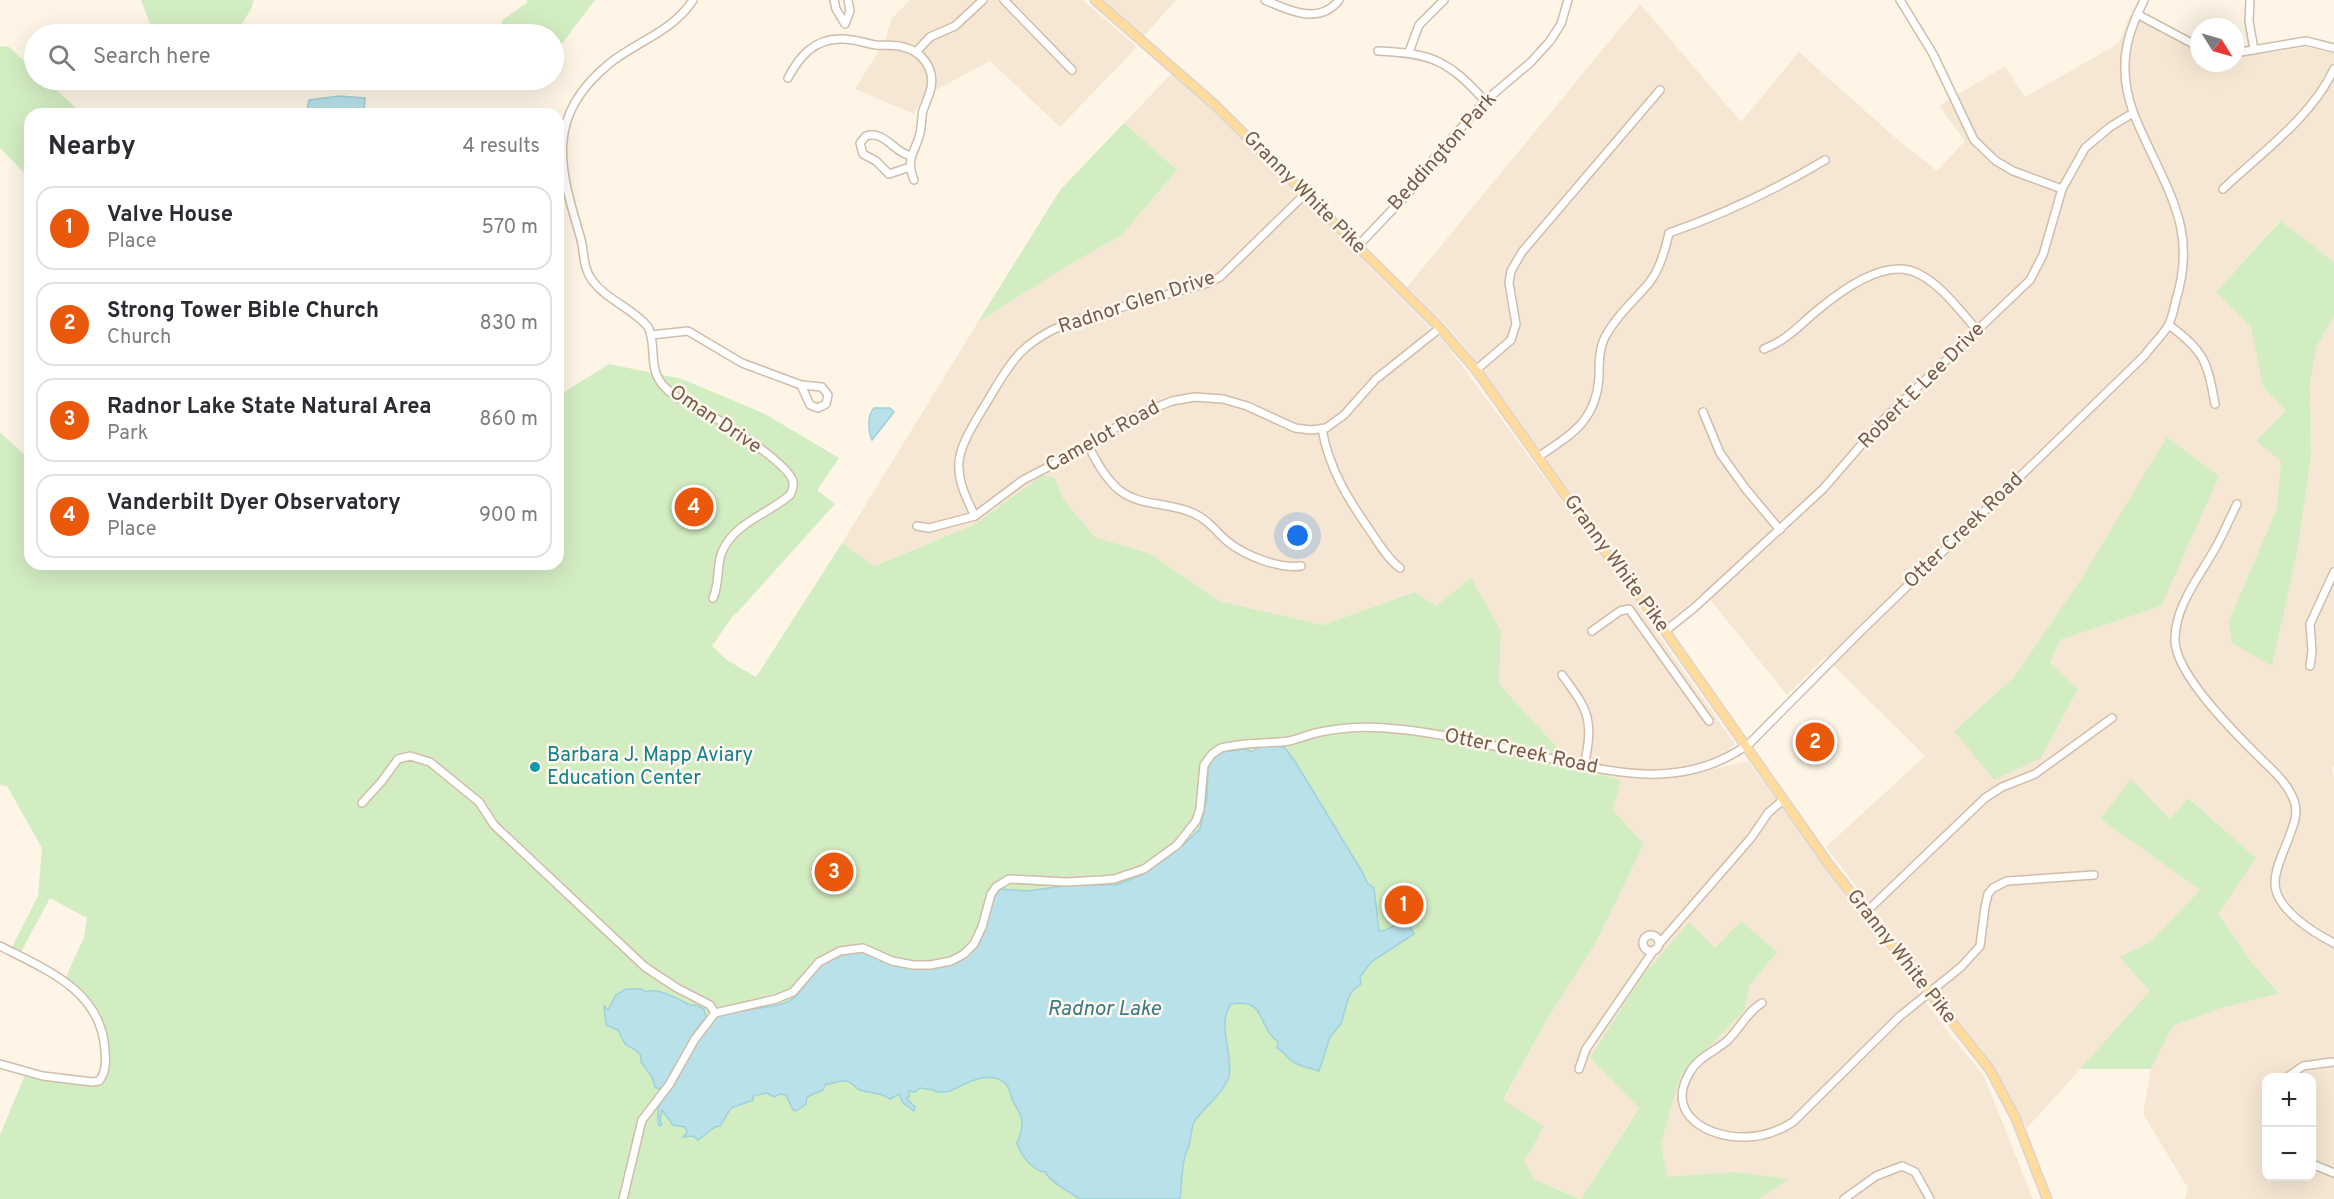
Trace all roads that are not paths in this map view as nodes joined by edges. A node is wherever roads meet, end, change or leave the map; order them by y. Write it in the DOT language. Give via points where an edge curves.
graph roads {
  1 [pos="693,0"];
  2 [pos="834,0"];
  3 [pos="848,0"];
  4 [pos="983,0"];
  5 [pos="1004,0"];
  6 [pos="1095,0"];
  7 [pos="1266,0"];
  8 [pos="1339,0"];
  9 [pos="1444,0"];
  10 [pos="1568,0"];
  11 [pos="1899,0"];
  12 [pos="2144,0"];
  13 [pos="2250,0"];
  14 [pos="2137,14"];
  15 [pos="845,24"];
  16 [pos="844,39"];
  17 [pos="2190,42"];
  18 [pos="2334,48"];
  19 [pos="2254,50"];
  20 [pos="1378,51"];
  21 [pos="2244,51"];
  22 [pos="916,52"];
  23 [pos="1409,52"];
  24 [pos="2334,69"];
  25 [pos="1072,70"];
  26 [pos="788,78"];
  27 [pos="1660,90"];
  28 [pos="1485,101"];
  29 [pos="2133,113"];
  30 [pos="564,129"];
  31 [pos="911,156"];
  32 [pos="1825,160"];
  33 [pos="910,167"];
  34 [pos="564,179"];
  35 [pos="914,180"];
  36 [pos="2062,189"];
  37 [pos="2223,189"];
  38 [pos="1304,195"];
  39 [pos="1357,247"];
  40 [pos="2169,325"];
  41 [pos="1440,328"];
  42 [pos="1977,330"];
  43 [pos="651,335"];
  44 [pos="1764,349"];
  45 [pos="1476,370"];
  46 [pos="801,385"];
  47 [pos="2215,404"];
  48 [pos="1703,412"];
  49 [pos="1322,429"];
  50 [pos="1088,445"];
  51 [pos="1538,457"];
  52 [pos="2237,504"];
  53 [pos="975,516"];
  54 [pos="917,526"];
  55 [pos="1780,530"];
  56 [pos="1301,566"];
  57 [pos="1400,568"];
  58 [pos="2334,572"];
  59 [pos="713,598"];
  60 [pos="1592,631"];
  61 [pos="1665,631"];
  62 [pos="1689,666"];
  63 [pos="2310,666"];
  64 [pos="1562,675"];
  65 [pos="1677,675"];
  66 [pos="2112,718"];
  67 [pos="1709,721"];
  68 [pos="1745,746"];
  69 [pos="1584,766"];
  70 [pos="1783,800"];
  71 [pos="362,803"];
  72 [pos="2094,874"];
  73 [pos="1866,912"];
  74 [pos="2334,943"];
  75 [pos="0,946"];
  76 [pos="1927,992"];
  77 [pos="1762,1003"];
  78 [pos="715,1013"];
  79 [pos="2332,1062"];
  80 [pos="0,1064"];
  81 [pos="1579,1069"];
  82 [pos="2293,1073"];
  83 [pos="2316,1166"];
  84 [pos="2334,1173"];
  85 [pos="623,1199"];
  86 [pos="1844,1199"];
  87 [pos="1930,1199"];
  88 [pos="2047,1199"];
  1 -- 30 [label="street" via="672,24 620,56 602,72 577,102"];
  2 -- 15 [label="street"];
  3 -- 15 [label="street" via="850,11"];
  4 -- 22 [label="street" via="955,26 930,37"];
  5 -- 25 [label="street"];
  6 -- 38 [label="main road, Granny White Pike" via="1194,85"];
  7 -- 8 [label="street" via="1314,15 1331,10"];
  9 -- 23 [label="street" via="1419,25"];
  10 -- 28 [label="street, Beddington Park" via="1561,24 1550,41"];
  11 -- 36 [label="street" via="1933,54 1974,140 1995,161"];
  12 -- 14 [label="street, Otter Creek Road"];
  13 -- 19 [label="street"];
  14 -- 17 [label="street"];
  14 -- 29 [label="street, Otter Creek Road" via="2126,47 2125,70"];
  15 -- 16 [label="street"];
  16 -- 22 [label="street" via="900,46"];
  16 -- 26 [label="street" via="810,48 798,59"];
  18 -- 19 [label="street" via="2306,41"];
  19 -- 21 [label="street"];
  20 -- 23 [label="street"];
  22 -- 31 [label="street" via="929,68 932,84 920,136"];
  23 -- 28 [label="street" via="1446,63"];
  24 -- 37 [label="street" via="2320,95 2301,117"];
  27 -- 45 [label="street" via="1522,252 1510,277 1516,324 1511,340"];
  28 -- 39 [label="street, Beddington Park" via="1412,189"];
  29 -- 36 [label="street, Robert E Lee Drive" via="2110,126 2085,148"];
  29 -- 40 [label="street, Otter Creek Road" via="2180,221 2185,248 2183,277"];
  31 -- 33 [label="street"];
  31 -- 33 [label="street" via="900,153 874,134 860,143 863,154 889,174"];
  32 -- 51 [label="street" via="1724,213 1670,233 1650,282 1605,337 1600,349 1598,390 1590,413 1578,429"];
  33 -- 35 [label="street"];
  34 -- 43 [label="street" via="588,275 602,292 644,322"];
  36 -- 42 [label="street, Robert E Lee Drive" via="2043,255 2030,280"];
  38 -- 39 [label="main road, Granny White Pike"];
  38 -- 53 [label="street, Radnor Glen Drive" via="1220,278 1064,324 1024,350 1003,376 961,447 960,484"];
  39 -- 41 [label="main road, Granny White Pike"];
  40 -- 47 [label="street" via="2204,357"];
  40 -- 68 [label="street, Otter Creek Road" via="2145,355"];
  41 -- 45 [label="main road, Granny White Pike"];
  41 -- 49 [label="street" via="1371,384 1340,419"];
  42 -- 44 [label="street" via="1933,283 1904,269 1870,275 1832,298 1783,342"];
  42 -- 55 [label="street, Robert E Lee Drive" via="1881,422 1823,489"];
  43 -- 46 [label="street" via="691,331 737,361"];
  43 -- 59 [label="street, Oman Drive" via="654,369 663,385 778,462 793,482 790,495 727,542 720,557"];
  45 -- 51 [label="main road, Granny White Pike"];
  48 -- 55 [label="street" via="1720,453"];
  49 -- 50 [label="street, Camelot Road" via="1295,428 1230,400 1188,398 1154,407"];
  49 -- 57 [label="street" via="1340,484 1377,542"];
  50 -- 53 [label="street, Camelot Road" via="1020,482"];
  50 -- 56 [label="street" via="1108,478 1126,495 1190,512 1207,520 1240,550 1283,566"];
  51 -- 61 [label="main road, Granny White Pike"];
  52 -- 74 [label="street" via="2181,609 2175,643 2191,678 2226,724 2289,790 2296,818 2275,884 2279,899 2311,930"];
  53 -- 54 [label="street, Camelot Road" via="929,528"];
  55 -- 61 [label="street, Robert E Lee Drive"];
  58 -- 63 [label="street" via="2310,624"];
  60 -- 65 [label="street" via="1622,609 1629,609"];
  61 -- 62 [label="main road, Granny White Pike"];
  62 -- 65 [label="street"];
  62 -- 68 [label="main road, Granny White Pike"];
  64 -- 69 [label="street" via="1588,719 1590,737"];
  65 -- 67 [label="street"];
  66 -- 73 [label="street" via="2035,774 1985,798"];
  68 -- 69 [label="street, Otter Creek Road" via="1707,765 1666,774 1633,775"];
  68 -- 70 [label="main road, Granny White Pike"];
  69 -- 78 [label="street, Otter Creek Road" via="1386,728 1334,729 1290,741 1226,747 1212,754 1204,765 1200,808 1190,831 1144,869 1102,880 1009,879 990,894 977,938 971,948 956,958 912,965 863,948 840,951 816,964 793,992"];
  70 -- 73 [label="main road, Granny White Pike"];
  70 -- 81 [label="street" via="1656,947 1586,1049"];
  71 -- 78 [label="street" via="398,759 416,757 430,762 479,802 494,825 645,967 710,1005"];
  72 -- 76 [label="street" via="2007,881 1993,888 1984,907 1980,946 1961,967"];
  73 -- 76 [label="main road, Granny White Pike"];
  75 -- 80 [label="street" via="64,981 88,1002 105,1044 105,1068 100,1080 92,1083"];
  76 -- 77 [label="street" via="1786,1126 1745,1137 1699,1126 1683,1107 1682,1092 1688,1074 1728,1040"];
  76 -- 88 [label="main road, Granny White Pike" via="2001,1089"];
  78 -- 85 [label="street" via="642,1120"];
  79 -- 82 [label="street" via="2306,1065"];
  83 -- 84 [label="street"];
  86 -- 87 [label="street" via="1876,1176 1902,1166 1915,1172"];
}
